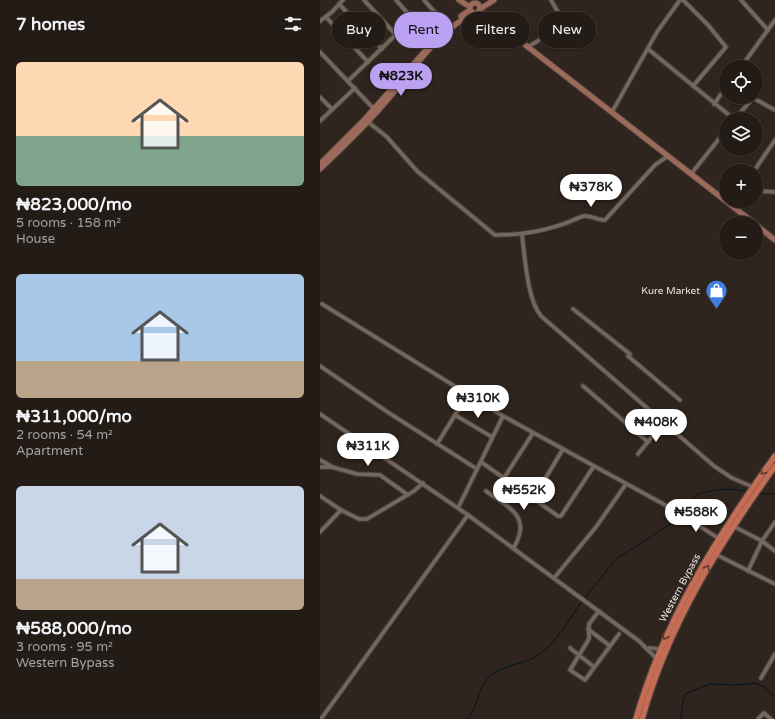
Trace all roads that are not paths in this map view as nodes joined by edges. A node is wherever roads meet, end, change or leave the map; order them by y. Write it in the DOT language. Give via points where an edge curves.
graph roads {
  1 [pos="343,0"];
  2 [pos="364,0"];
  3 [pos="424,0"];
  4 [pos="458,0"];
  5 [pos="482,0"];
  6 [pos="494,0"];
  7 [pos="551,0"];
  8 [pos="683,0"];
  9 [pos="741,0"];
  10 [pos="399,1"];
  11 [pos="339,4"];
  12 [pos="472,6"];
  13 [pos="479,10"];
  14 [pos="406,12"];
  15 [pos="435,12"];
  16 [pos="482,12"];
  17 [pos="326,17"];
  18 [pos="775,20"];
  19 [pos="320,21"];
  20 [pos="453,23"];
  21 [pos="768,30"];
  22 [pos="394,33"];
  23 [pos="394,37"];
  24 [pos="530,46"];
  25 [pos="425,48"];
  26 [pos="529,48"];
  27 [pos="382,49"];
  28 [pos="648,49"];
  29 [pos="320,52"];
  30 [pos="746,60"];
  31 [pos="368,62"];
  32 [pos="348,81"];
  33 [pos="693,86"];
  34 [pos="355,88"];
  35 [pos="320,97"];
  36 [pos="719,97"];
  37 [pos="714,104"];
  38 [pos="332,109"];
  39 [pos="374,109"];
  40 [pos="775,110"];
  41 [pos="612,112"];
  42 [pos="725,112"];
  43 [pos="741,112"];
  44 [pos="320,121"];
  45 [pos="368,122"];
  46 [pos="719,139"];
  47 [pos="775,140"];
  48 [pos="668,156"];
  49 [pos="320,164"];
  50 [pos="759,164"];
  51 [pos="320,169"];
  52 [pos="691,174"];
  53 [pos="763,191"];
  54 [pos="775,192"];
  55 [pos="719,194"];
  56 [pos="738,208"];
  57 [pos="746,216"];
  58 [pos="763,231"];
  59 [pos="522,235"];
  60 [pos="775,240"];
  61 [pos="322,304"];
  62 [pos="574,309"];
  63 [pos="320,366"];
  64 [pos="583,386"];
  65 [pos="468,394"];
  66 [pos="680,400"];
  67 [pos="320,414"];
  68 [pos="456,414"];
  69 [pos="503,416"];
  70 [pos="663,423"];
  71 [pos="533,433"];
  72 [pos="492,437"];
  73 [pos="648,442"];
  74 [pos="438,444"];
  75 [pos="563,449"];
  76 [pos="638,454"];
  77 [pos="775,456"];
  78 [pos="320,460"];
  79 [pos="481,462"];
  80 [pos="594,466"];
  81 [pos="775,466"];
  82 [pos="332,467"];
  83 [pos="320,468"];
  84 [pos="477,469"];
  85 [pos="504,478"];
  86 [pos="423,483"];
  87 [pos="626,484"];
  88 [pos="486,491"];
  89 [pos="752,491"];
  90 [pos="408,495"];
  91 [pos="320,496"];
  92 [pos="533,499"];
  93 [pos="458,508"];
  94 [pos="341,510"];
  95 [pos="468,515"];
  96 [pos="775,522"];
  97 [pos="732,526"];
  98 [pos="320,532"];
  99 [pos="718,538"];
  100 [pos="762,541"];
  101 [pos="514,548"];
  102 [pos="775,551"];
  103 [pos="715,554"];
  104 [pos="748,571"];
  105 [pos="554,578"];
  106 [pos="775,584"];
  107 [pos="599,611"];
  108 [pos="588,629"];
  109 [pos="619,634"];
  110 [pos="610,646"];
  111 [pos="570,648"];
  112 [pos="647,648"];
  113 [pos="660,649"];
  114 [pos="775,654"];
  115 [pos="579,655"];
  116 [pos="656,658"];
  117 [pos="594,667"];
  118 [pos="761,678"];
  119 [pos="320,719"];
  120 [pos="636,719"];
  121 [pos="642,719"];
  122 [pos="758,719"];
  123 [pos="771,719"];
  1 -- 11 [label="street"];
  2 -- 22 [label="street"];
  3 -- 15 [label="street"];
  4 -- 12 [label="main road"];
  5 -- 12 [label="main road"];
  6 -- 13 [label="main road"];
  7 -- 24 [label="street" via="563,21 562,26"];
  8 -- 28 [label="street" via="661,27"];
  8 -- 33 [label="street" via="726,46"];
  9 -- 21 [label="street"];
  10 -- 14 [label="street"];
  11 -- 17 [label="street"];
  11 -- 27 [label="street"];
  12 -- 13 [label="main road"];
  12 -- 13 [label="main road" via="478,4"];
  12 -- 20 [label="main road"];
  12 -- 45 [label="main road" via="438,40"];
  13 -- 16 [label="main road"];
  17 -- 19 [label="street"];
  17 -- 31 [label="street"];
  18 -- 21 [label="street"];
  21 -- 30 [label="street"];
  23 -- 27 [label="street"];
  25 -- 39 [label="main road"];
  26 -- 41 [label="main road"];
  27 -- 31 [label="street"];
  28 -- 33 [label="street"];
  28 -- 41 [label="street"];
  29 -- 32 [label="street"];
  31 -- 32 [label="street"];
  32 -- 34 [label="street"];
  33 -- 37 [label="street"];
  34 -- 38 [label="street"];
  34 -- 39 [label="street"];
  35 -- 38 [label="street"];
  36 -- 37 [label="street"];
  37 -- 42 [label="street"];
  38 -- 44 [label="street"];
  39 -- 49 [label="main road"];
  40 -- 43 [label="street" via="754,98"];
  41 -- 48 [label="main road"];
  45 -- 51 [label="main road"];
  45 -- 59 [label="street" via="387,137 417,170 492,234"];
  46 -- 52 [label="street"];
  47 -- 50 [label="street"];
  48 -- 52 [label="main road"];
  48 -- 59 [label="street" via="645,176 607,218 599,220 584,216"];
  52 -- 55 [label="main road"];
  53 -- 54 [label="street"];
  56 -- 57 [label="main road"];
  58 -- 60 [label="main road"];
  59 -- 70 [label="street" via="527,273 538,312"];
  61 -- 65 [label="street"];
  62 -- 66 [label="street"];
  63 -- 74 [label="street"];
  64 -- 73 [label="street"];
  65 -- 68 [label="street"];
  65 -- 69 [label="street"];
  67 -- 86 [label="street"];
  68 -- 72 [label="street"];
  68 -- 74 [label="street"];
  69 -- 71 [label="street"];
  69 -- 72 [label="street"];
  70 -- 73 [label="street"];
  70 -- 89 [label="street" via="722,472"];
  71 -- 75 [label="street"];
  71 -- 85 [label="street"];
  72 -- 79 [label="street"];
  73 -- 76 [label="street"];
  74 -- 84 [label="street"];
  75 -- 80 [label="street"];
  75 -- 92 [label="street"];
  77 -- 89 [label="main road, Western Bypass, one-way"];
  78 -- 82 [label="street"];
  79 -- 84 [label="street"];
  79 -- 85 [label="street"];
  80 -- 87 [label="street"];
  80 -- 92 [label="street" via="561,516 557,516"];
  81 -- 89 [label="main road, Western Bypass"];
  82 -- 83 [label="street"];
  82 -- 90 [label="street" via="357,474 380,475"];
  84 -- 93 [label="street"];
  85 -- 92 [label="street"];
  86 -- 90 [label="street"];
  86 -- 93 [label="street"];
  87 -- 99 [label="street"];
  87 -- 105 [label="street" via="596,527"];
  88 -- 101 [label="street" via="518,516 521,524 520,536"];
  89 -- 97 [label="main road, Western Bypass"];
  89 -- 99 [label="main road, Western Bypass"];
  90 -- 94 [label="street" via="367,519 359,519"];
  91 -- 94 [label="street"];
  93 -- 95 [label="street"];
  94 -- 98 [label="street"];
  95 -- 101 [label="street"];
  95 -- 119 [label="street"];
  96 -- 100 [label="street"];
  97 -- 100 [label="street"];
  97 -- 103 [label="main road, Western Bypass"];
  99 -- 113 [label="main road, Western Bypass, one-way" via="688,589"];
  100 -- 102 [label="street"];
  100 -- 104 [label="street"];
  101 -- 105 [label="street"];
  103 -- 104 [label="street"];
  121 -- 103 [label="main road, Western Bypass, one-way" via="665,652 693,591"];
  104 -- 106 [label="street"];
  105 -- 107 [label="street"];
  107 -- 108 [label="street"];
  107 -- 112 [label="street"];
  108 -- 110 [label="street"];
  108 -- 115 [label="street" via="590,637"];
  109 -- 110 [label="street"];
  110 -- 117 [label="street"];
  111 -- 115 [label="street"];
  112 -- 113 [label="street"];
  112 -- 116 [label="street"];
  113 -- 116 [label="main road, Western Bypass"];
  114 -- 118 [label="street"];
  115 -- 117 [label="street"];
  115 -- 117 [label="street" via="571,671 585,680"];
  116 -- 120 [label="main road, Western Bypass"];
  122 -- 123 [label="street" via="764,713"];
}
